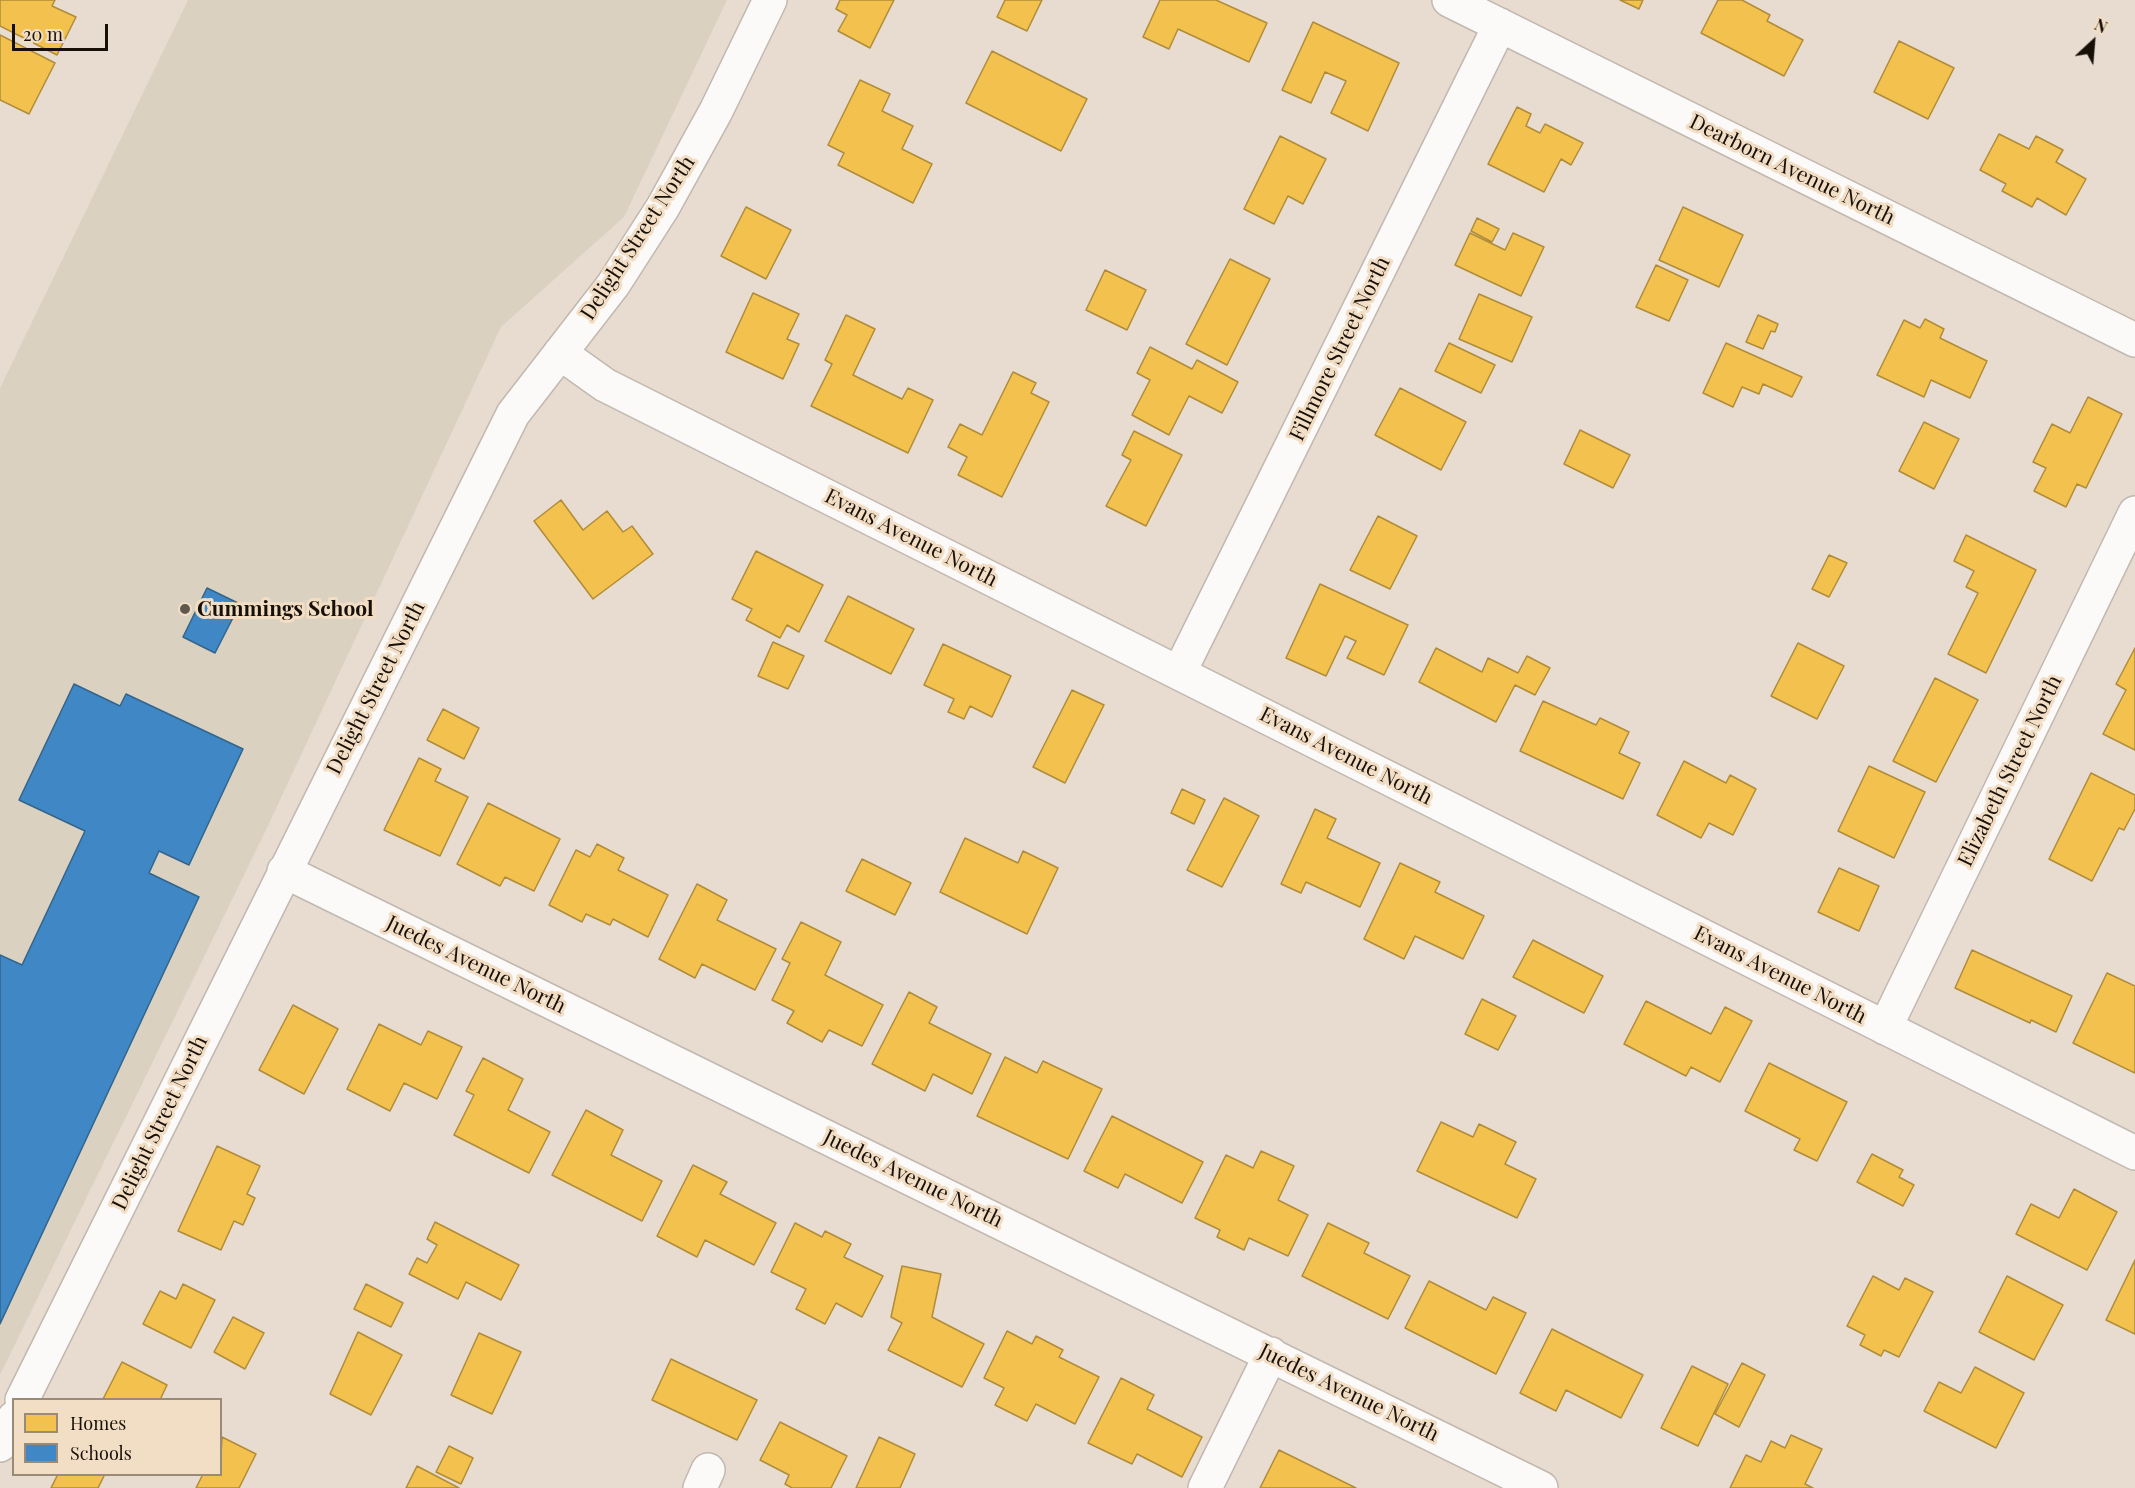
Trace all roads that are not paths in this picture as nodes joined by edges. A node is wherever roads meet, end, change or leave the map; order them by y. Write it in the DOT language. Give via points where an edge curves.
graph roads {
  1 [pos="770,0"];
  2 [pos="1449,0"];
  3 [pos="1500,25"];
  4 [pos="2135,340"];
  5 [pos="561,353"];
  6 [pos="2135,513"];
  7 [pos="1179,672"];
  8 [pos="284,871"];
  9 [pos="1885,1028"];
  10 [pos="2135,1153"];
  11 [pos="1271,1354"];
  12 [pos="23,1398"];
  13 [pos="12,1422"];
  14 [pos="0,1445"];
  15 [pos="1205,1488"];
  16 [pos="1541,1488"];
  1 -- 5 [label="street, Delight Street North" via="663,207 613,285"];
  2 -- 3 [label="street, Dearborn Avenue North"];
  3 -- 4 [label="street, Dearborn Avenue North"];
  3 -- 7 [label="street, Fillmore Street North"];
  5 -- 7 [label="street, Evans Avenue North" via="604,385"];
  5 -- 8 [label="street, Delight Street North" via="513,414"];
  6 -- 9 [label="street, Elizabeth Street North"];
  7 -- 9 [label="street, Evans Avenue North"];
  8 -- 11 [label="street, Juedes Avenue North"];
  8 -- 12 [label="street, Delight Street North"];
  9 -- 10 [label="street, Evans Avenue North"];
  11 -- 15 [label="street"];
  11 -- 16 [label="street, Juedes Avenue North"];
  13 -- 14 [label="street"];
}
